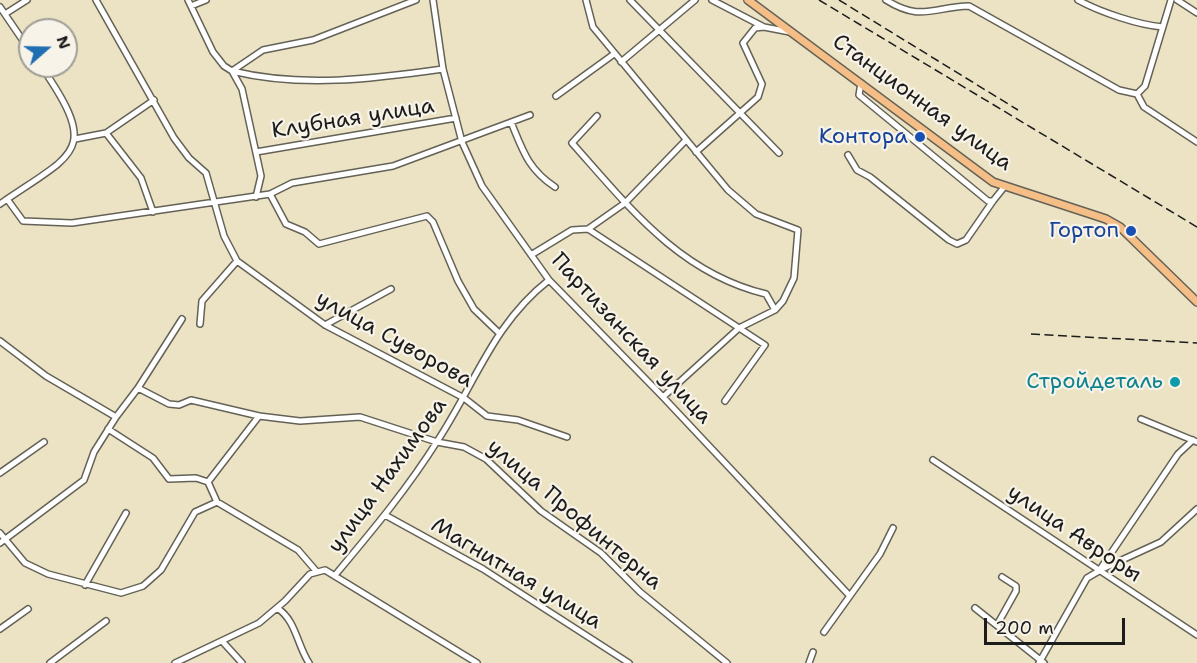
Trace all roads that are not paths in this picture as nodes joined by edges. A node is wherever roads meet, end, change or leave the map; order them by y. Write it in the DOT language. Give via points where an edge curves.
graph roads {
  1 [pos="27,0"];
  2 [pos="96,0"];
  3 [pos="206,0"];
  4 [pos="416,0"];
  5 [pos="433,0"];
  6 [pos="586,0"];
  7 [pos="630,0"];
  8 [pos="695,0"];
  9 [pos="712,0"];
  10 [pos="748,0"];
  11 [pos="886,0"];
  12 [pos="973,0"];
  13 [pos="1078,0"];
  14 [pos="1171,0"];
  15 [pos="1177,0"];
  16 [pos="189,3"];
  17 [pos="969,6"];
  18 [pos="0,7"];
  19 [pos="1197,13"];
  20 [pos="5,14"];
  21 [pos="764,27"];
  22 [pos="1163,27"];
  23 [pos="658,29"];
  24 [pos="792,32"];
  25 [pos="18,33"];
  26 [pos="614,54"];
  27 [pos="621,62"];
  28 [pos="443,69"];
  29 [pos="231,71"];
  30 [pos="49,78"];
  31 [pos="861,82"];
  32 [pos="1137,94"];
  33 [pos="556,96"];
  34 [pos="154,100"];
  35 [pos="740,113"];
  36 [pos="530,115"];
  37 [pos="597,116"];
  38 [pos="456,118"];
  39 [pos="511,122"];
  40 [pos="106,133"];
  41 [pos="75,139"];
  42 [pos="686,140"];
  43 [pos="462,142"];
  44 [pos="1197,142"];
  45 [pos="256,152"];
  46 [pos="696,152"];
  47 [pos="779,153"];
  48 [pos="848,155"];
  49 [pos="1005,186"];
  50 [pos="555,187"];
  51 [pos="270,194"];
  52 [pos="256,197"];
  53 [pos="7,199"];
  54 [pos="993,201"];
  55 [pos="625,203"];
  56 [pos="0,204"];
  57 [pos="213,204"];
  58 [pos="153,212"];
  59 [pos="588,229"];
  60 [pos="531,255"];
  61 [pos="237,261"];
  62 [pos="549,280"];
  63 [pos="392,289"];
  64 [pos="1197,302"];
  65 [pos="775,310"];
  66 [pos="182,319"];
  67 [pos="200,324"];
  68 [pos="325,325"];
  69 [pos="739,328"];
  70 [pos="498,332"];
  71 [pos="0,340"];
  72 [pos="138,388"];
  73 [pos="663,397"];
  74 [pos="464,398"];
  75 [pos="724,401"];
  76 [pos="259,416"];
  77 [pos="116,417"];
  78 [pos="1141,418"];
  79 [pos="108,429"];
  80 [pos="567,437"];
  81 [pos="1195,441"];
  82 [pos="44,442"];
  83 [pos="437,442"];
  84 [pos="933,460"];
  85 [pos="0,473"];
  86 [pos="208,482"];
  87 [pos="217,502"];
  88 [pos="1197,509"];
  89 [pos="126,513"];
  90 [pos="385,516"];
  91 [pos="893,528"];
  92 [pos="0,533"];
  93 [pos="3,542"];
  94 [pos="1099,571"];
  95 [pos="317,572"];
  96 [pos="336,574"];
  97 [pos="1002,578"];
  98 [pos="85,585"];
  99 [pos="849,595"];
  100 [pos="277,608"];
  101 [pos="975,608"];
  102 [pos="28,609"];
  103 [pos="106,621"];
  104 [pos="997,625"];
  105 [pos="0,629"];
  106 [pos="824,632"];
  107 [pos="1197,634"];
  108 [pos="222,641"];
  109 [pos="813,652"];
  110 [pos="1042,662"];
  111 [pos="50,663"];
  112 [pos="176,663"];
  113 [pos="242,663"];
  114 [pos="309,663"];
  115 [pos="477,663"];
  116 [pos="628,663"];
  117 [pos="727,663"];
  118 [pos="808,663"];
  1 -- 20 [label="street"];
  2 -- 34 [label="street, улица Суворова"];
  3 -- 16 [label="street"];
  4 -- 29 [label="street" via="313,40 263,50"];
  5 -- 28 [label="street, Партизанская улица"];
  6 -- 26 [label="street" via="593,27"];
  7 -- 23 [label="street"];
  8 -- 23 [label="street"];
  9 -- 21 [label="street"];
  10 -- 24 [label="main road, Станционная улица"];
  11 -- 17 [label="street" via="903,11 929,13"];
  12 -- 17 [label="street"];
  13 -- 22 [label="street" via="1146,26"];
  14 -- 22 [label="street"];
  15 -- 19 [label="street"];
  16 -- 29 [label="street, Клубная улица" via="213,52"];
  17 -- 32 [label="street" via="1119,90"];
  18 -- 20 [label="street"];
  20 -- 25 [label="street"];
  21 -- 24 [label="street"];
  21 -- 35 [label="street" via="754,28 743,43 762,84 758,97"];
  22 -- 32 [label="street" via="1145,86"];
  23 -- 27 [label="street"];
  23 -- 35 [label="street"];
  24 -- 31 [label="main road, Станционная улица"];
  26 -- 27 [label="street"];
  26 -- 33 [label="street"];
  27 -- 42 [label="street"];
  28 -- 29 [label="street" via="333,81 254,77"];
  28 -- 38 [label="street, Партизанская улица"];
  29 -- 45 [label="street, Клубная улица" via="242,89"];
  30 -- 41 [label="street" via="68,109"];
  31 -- 49 [label="main road, Станционная улица" via="993,182"];
  31 -- 54 [label="street" via="860,95 988,201"];
  32 -- 44 [label="street" via="1143,107"];
  34 -- 40 [label="street"];
  34 -- 57 [label="street, улица Суворова" via="174,138 206,173"];
  35 -- 46 [label="street"];
  35 -- 47 [label="street"];
  36 -- 39 [label="street"];
  37 -- 55 [label="street" via="572,143"];
  38 -- 43 [label="street, Партизанская улица"];
  38 -- 45 [label="street, Клубная улица"];
  39 -- 43 [label="street"];
  39 -- 50 [label="street" via="536,175"];
  40 -- 41 [label="street"];
  40 -- 58 [label="street" via="141,178"];
  41 -- 53 [label="street" via="74,148 65,159"];
  42 -- 46 [label="street"];
  42 -- 55 [label="street"];
  43 -- 51 [label="street" via="393,166 292,183"];
  43 -- 60 [label="street, Партизанская улица" via="482,186"];
  45 -- 52 [label="street, Клубная улица" via="261,176"];
  46 -- 65 [label="street" via="728,190 756,214 798,230 794,278"];
  48 -- 54 [label="street" via="857,170 957,244 966,240"];
  49 -- 54 [label="street"];
  49 -- 64 [label="main road, Станционная улица" via="1106,219"];
  51 -- 52 [label="street"];
  51 -- 70 [label="street" via="286,224 305,232 319,244 427,216 474,309"];
  52 -- 57 [label="street"];
  53 -- 56 [label="street"];
  53 -- 58 [label="street" via="23,221 72,223"];
  55 -- 59 [label="street"];
  55 -- 65 [label="street" via="684,259 721,279 765,294"];
  57 -- 58 [label="street"];
  57 -- 61 [label="street, улица Суворова"];
  59 -- 60 [label="street" via="572,230"];
  59 -- 69 [label="street"];
  60 -- 62 [label="street, Партизанская улица"];
  61 -- 67 [label="street" via="202,301"];
  61 -- 68 [label="street, улица Суворова"];
  62 -- 70 [label="street, улица Нахимова" via="527,297"];
  62 -- 73 [label="street, Партизанская улица"];
  63 -- 68 [label="street"];
  65 -- 69 [label="street"];
  66 -- 72 [label="street"];
  68 -- 74 [label="street, улица Суворова"];
  69 -- 73 [label="street"];
  69 -- 75 [label="street" via="765,345"];
  70 -- 74 [label="street, улица Нахимова"];
  71 -- 77 [label="street" via="46,376"];
  72 -- 76 [label="street, улица Профинтерна" via="170,404 191,400"];
  72 -- 77 [label="street"];
  73 -- 99 [label="street, Партизанская улица"];
  74 -- 80 [label="street, улица Суворова" via="487,416 518,420"];
  74 -- 83 [label="street, улица Нахимова"];
  76 -- 83 [label="street, улица Профинтерна" via="300,421 360,417"];
  76 -- 86 [label="street"];
  77 -- 79 [label="street"];
  78 -- 81 [label="street"];
  79 -- 86 [label="street" via="153,458 169,479 196,478"];
  79 -- 93 [label="street" via="84,480"];
  81 -- 94 [label="street" via="1178,454"];
  82 -- 85 [label="street"];
  83 -- 90 [label="street, улица Нахимова"];
  83 -- 117 [label="street, улица Профинтерна" via="464,447 486,459 542,511 601,553 640,592"];
  84 -- 94 [label="street, улица Авроры"];
  86 -- 87 [label="street"];
  87 -- 95 [label="street" via="298,550"];
  87 -- 98 [label="street" via="195,512 161,570 143,586 121,592"];
  88 -- 94 [label="street" via="1161,542"];
  89 -- 98 [label="street"];
  90 -- 96 [label="street, улица Нахимова"];
  90 -- 116 [label="street, Магнитная улица" via="483,569"];
  91 -- 99 [label="street" via="880,554"];
  92 -- 93 [label="street"];
  93 -- 98 [label="street" via="25,563"];
  94 -- 107 [label="street, улица Авроры"];
  94 -- 110 [label="street" via="1087,578"];
  95 -- 96 [label="street"];
  95 -- 100 [label="street" via="310,574"];
  96 -- 115 [label="street"];
  97 -- 104 [label="street" via="1016,586 1016,591"];
  99 -- 106 [label="street"];
  100 -- 108 [label="street" via="260,623"];
  100 -- 114 [label="street" via="286,614"];
  101 -- 104 [label="street"];
  102 -- 105 [label="street"];
  103 -- 111 [label="street"];
  104 -- 110 [label="street"];
  108 -- 112 [label="street"];
  108 -- 113 [label="street"];
  109 -- 118 [label="street"];
}
